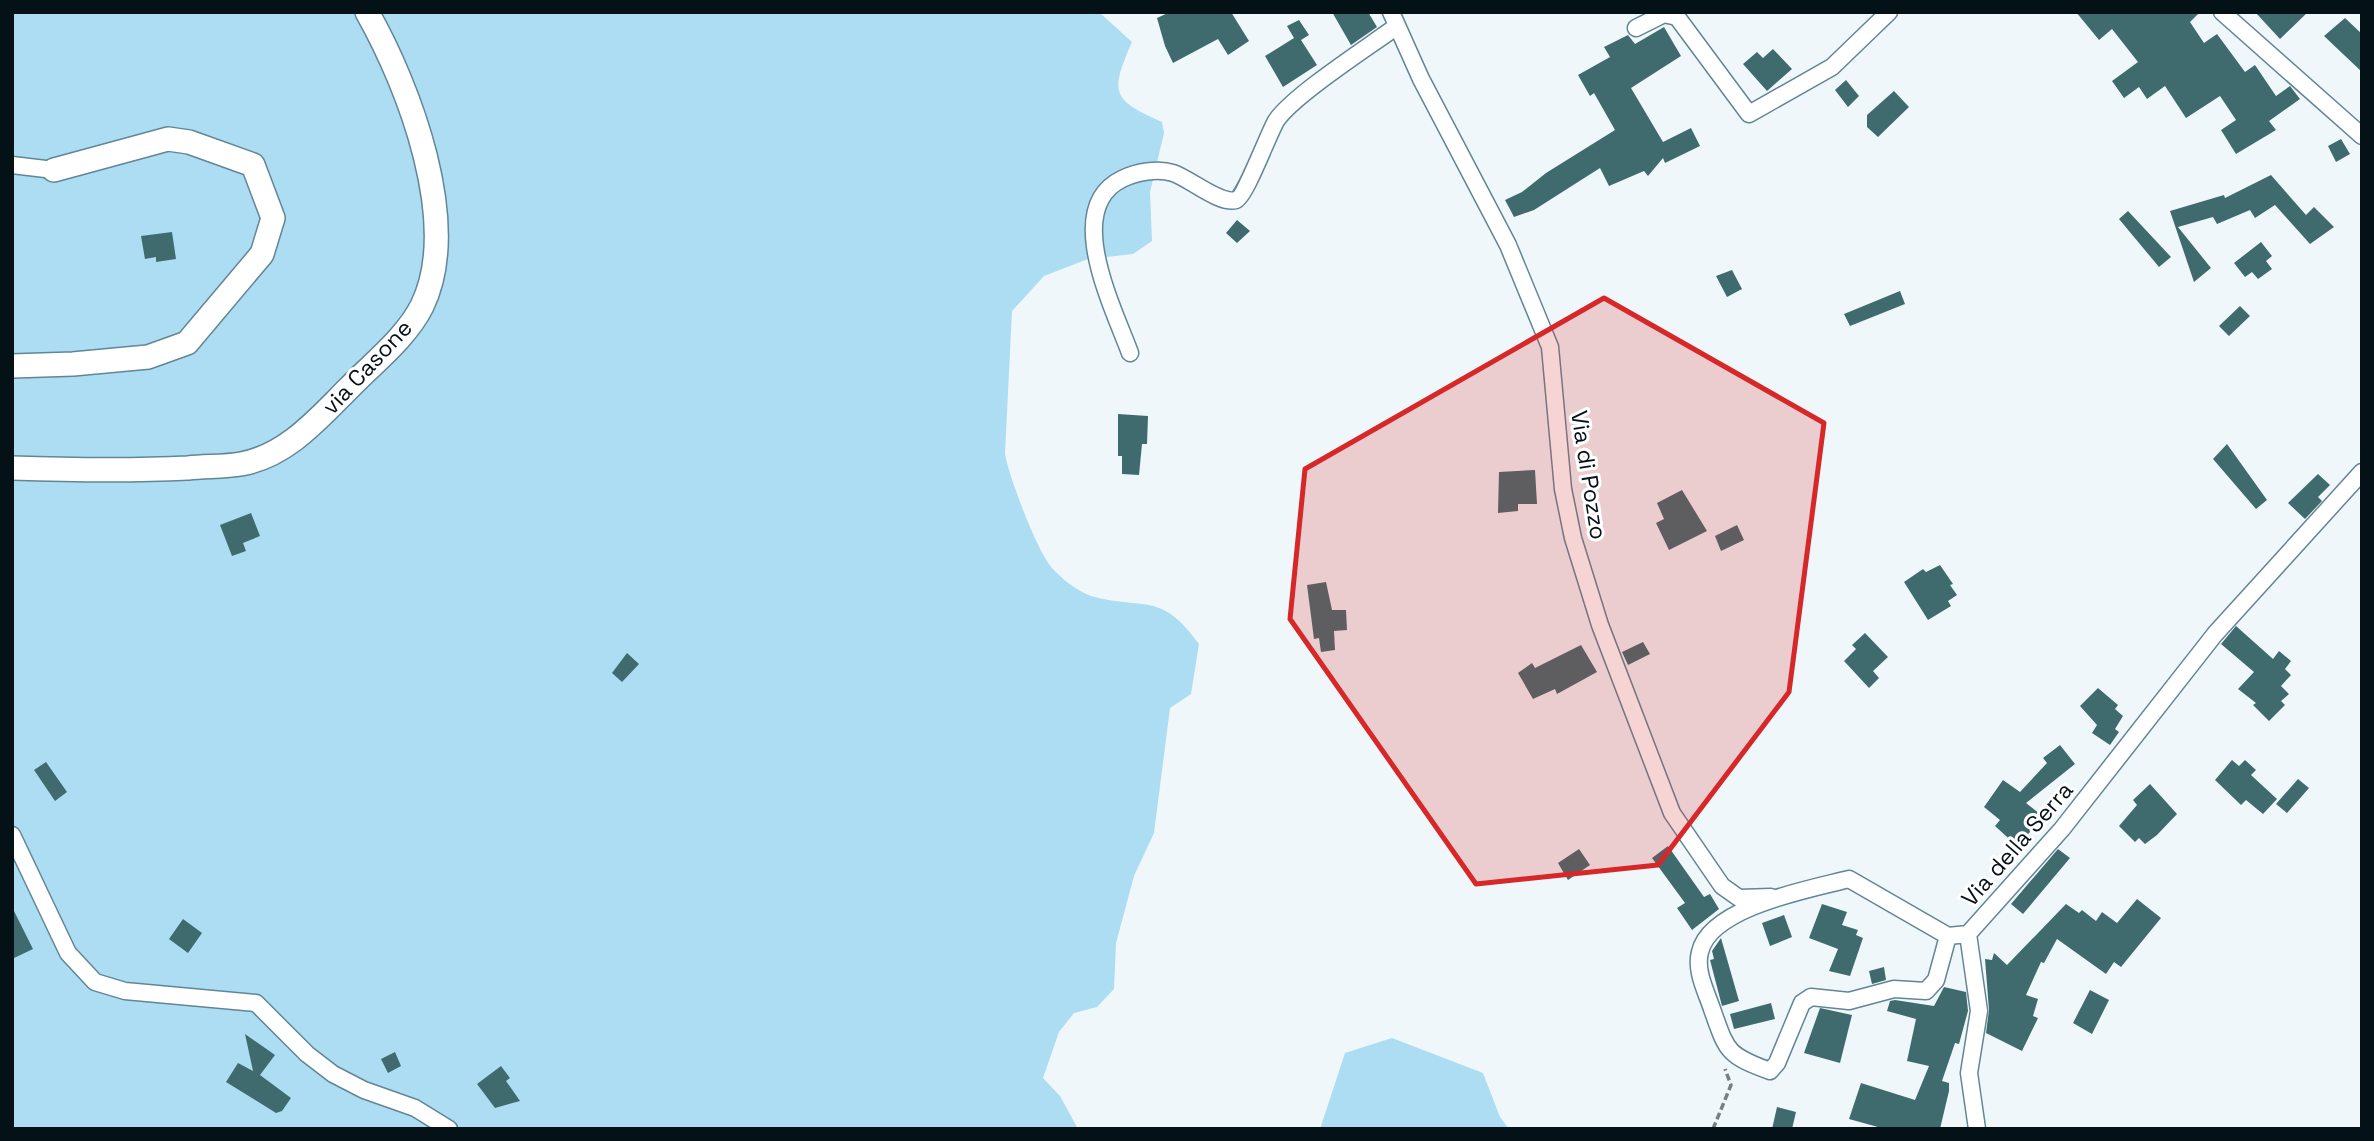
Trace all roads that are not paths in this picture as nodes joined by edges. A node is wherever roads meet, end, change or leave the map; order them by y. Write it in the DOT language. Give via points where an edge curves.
graph roads {
  1 [pos="367,12"];
  2 [pos="1889,12"];
  3 [pos="2222,12"];
  4 [pos="1394,19"];
  5 [pos="1636,28"];
  6 [pos="2362,136"];
  7 [pos="12,165"];
  8 [pos="54,170"];
  9 [pos="1130,353"];
  10 [pos="12,366"];
  11 [pos="12,468"];
  12 [pos="2362,472"];
  13 [pos="12,835"];
  14 [pos="1780,897"];
  15 [pos="1968,934"];
  16 [pos="1948,936"];
  17 [pos="449,1129"];
  18 [pos="1977,1129"];
  1 -- 11 [label="street, via Casone" via="391,54 416,115 432,194 432,281 421,308 308,429 274,453 241,464 161,469"];
  2 -- 5 [label="street" via="1832,66 1749,114 1677,17 1664,14"];
  3 -- 6 [label="street"];
  4 -- 9 [label="street" via="1279,117 1245,192 1236,200 1226,200 1163,171 1138,174 1109,186 1100,199 1093,239"];
  4 -- 14 [label="street, Via di Pozzo" via="1508,245 1550,347 1563,489 1573,538 1600,625 1672,813 1722,887 1739,898"];
  7 -- 8 [label="street"];
  8 -- 10 [label="street" via="168,139 189,142 253,164 273,218 262,254 187,343 148,357"];
  12 -- 15 [label="street, Via della Serra" via="2215,634 2062,830"];
  13 -- 17 [label="street" via="68,953 95,982 125,991 256,1003 333,1074 415,1108"];
  14 -- 16 [label="street" via="1849,879"];
  14 -- 16 [label="street" via="1723,921 1708,934 1700,951 1699,971 1726,1048 1741,1060 1770,1071 1802,1003 1811,997 1849,1001 1894,989 1926,991 1936,980"];
  15 -- 16 [label="street, Via della Serra"];
  15 -- 18 [label="street" via="1979,1011 1969,1073"];
}
